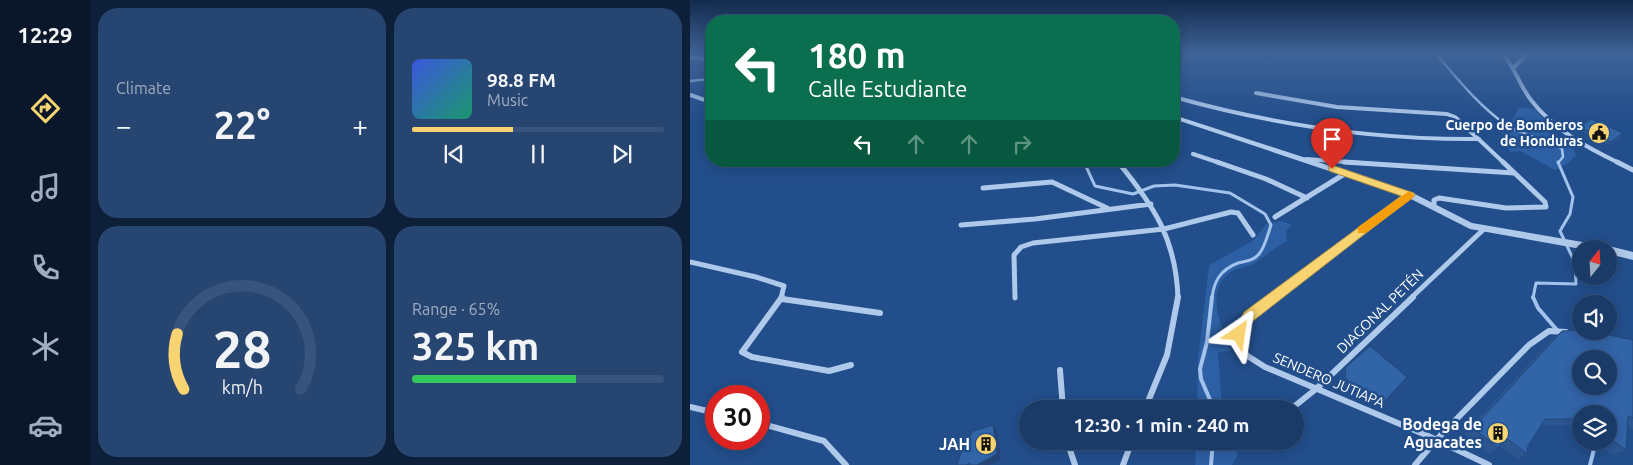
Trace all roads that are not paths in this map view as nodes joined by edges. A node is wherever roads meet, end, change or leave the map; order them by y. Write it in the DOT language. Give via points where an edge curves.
graph roads {
  1 [pos="1518,76"];
  2 [pos="1256,93"];
  3 [pos="690,95"];
  4 [pos="1180,99"];
  5 [pos="705,100"];
  6 [pos="1180,119"];
  7 [pos="1479,139"];
  8 [pos="1193,154"];
  9 [pos="1306,159"];
  10 [pos="1123,167"];
  11 [pos="1633,170"];
  12 [pos="1346,173"];
  13 [pos="1514,174"];
  14 [pos="983,188"];
  15 [pos="1410,195"];
  16 [pos="1307,198"];
  17 [pos="1151,204"];
  18 [pos="1434,207"];
  19 [pos="1108,208"];
  20 [pos="1275,217"];
  21 [pos="961,226"];
  22 [pos="1164,228"];
  23 [pos="1484,229"];
  24 [pos="1253,235"];
  25 [pos="1572,244"];
  26 [pos="1618,252"];
  27 [pos="1633,256"];
  28 [pos="690,262"];
  29 [pos="1015,298"];
  30 [pos="782,299"];
  31 [pos="880,313"];
  32 [pos="1572,332"];
  33 [pos="851,365"];
  34 [pos="1060,370"];
  35 [pos="1316,389"];
  36 [pos="1062,400"];
  37 [pos="1149,400"];
  38 [pos="1302,400"];
  39 [pos="690,407"];
  40 [pos="705,410"];
  41 [pos="770,426"];
  42 [pos="1436,440"];
  43 [pos="1070,450"];
  44 [pos="1129,450"];
  45 [pos="846,465"];
  46 [pos="1075,465"];
  47 [pos="1123,465"];
  48 [pos="1415,465"];
  49 [pos="1489,465"];
  1 -- 11 [label="street" via="1530,99 1549,121 1574,140"];
  2 -- 7 [label="street" via="1337,107 1447,114 1455,117"];
  3 -- 5 [label="street"];
  4 -- 7 [label="street" via="1269,122 1341,132 1438,140"];
  6 -- 9 [label="street"];
  7 -- 13 [label="street"];
  8 -- 16 [label="street" via="1266,179"];
  9 -- 12 [label="street"];
  9 -- 13 [label="street"];
  10 -- 17 [label="street"];
  12 -- 15 [label="street"];
  12 -- 16 [label="street"];
  13 -- 18 [label="street" via="1546,206 1529,209 1496,207 1439,198 1434,200"];
  14 -- 19 [label="street" via="1052,182"];
  15 -- 18 [label="street"];
  15 -- 35 [label="street, SENDERO JUTIAPA" via="1249,316 1239,334 1246,355 1286,378"];
  16 -- 20 [label="street"];
  17 -- 19 [label="street"];
  17 -- 22 [label="street"];
  18 -- 23 [label="street" via="1456,220"];
  19 -- 21 [label="street"];
  22 -- 24 [label="street" via="1231,212 1238,213"];
  22 -- 29 [label="street" via="1021,247 1014,255"];
  22 -- 37 [label="street" via="1178,270 1178,303 1167,355"];
  23 -- 25 [label="street"];
  23 -- 35 [label="street, DIAGONAL PETÉN"];
  26 -- 27 [label="street"];
  28 -- 30 [label="street" via="777,282 784,286"];
  30 -- 31 [label="street"];
  30 -- 33 [label="street" via="746,342 742,352 752,357 829,371"];
  32 -- 42 [label="street" via="1549,331 1529,345"];
  34 -- 36 [label="street"];
  35 -- 38 [label="street, DIAGONAL PETÉN"];
  35 -- 42 [label="street, SENDERO JUTIAPA"];
  39 -- 40 [label="street"];
  41 -- 45 [label="street" via="824,441"];
  42 -- 48 [label="street"];
  42 -- 49 [label="street, SENDERO JUTIAPA"];
  43 -- 46 [label="street"];
  44 -- 47 [label="street"];
}
